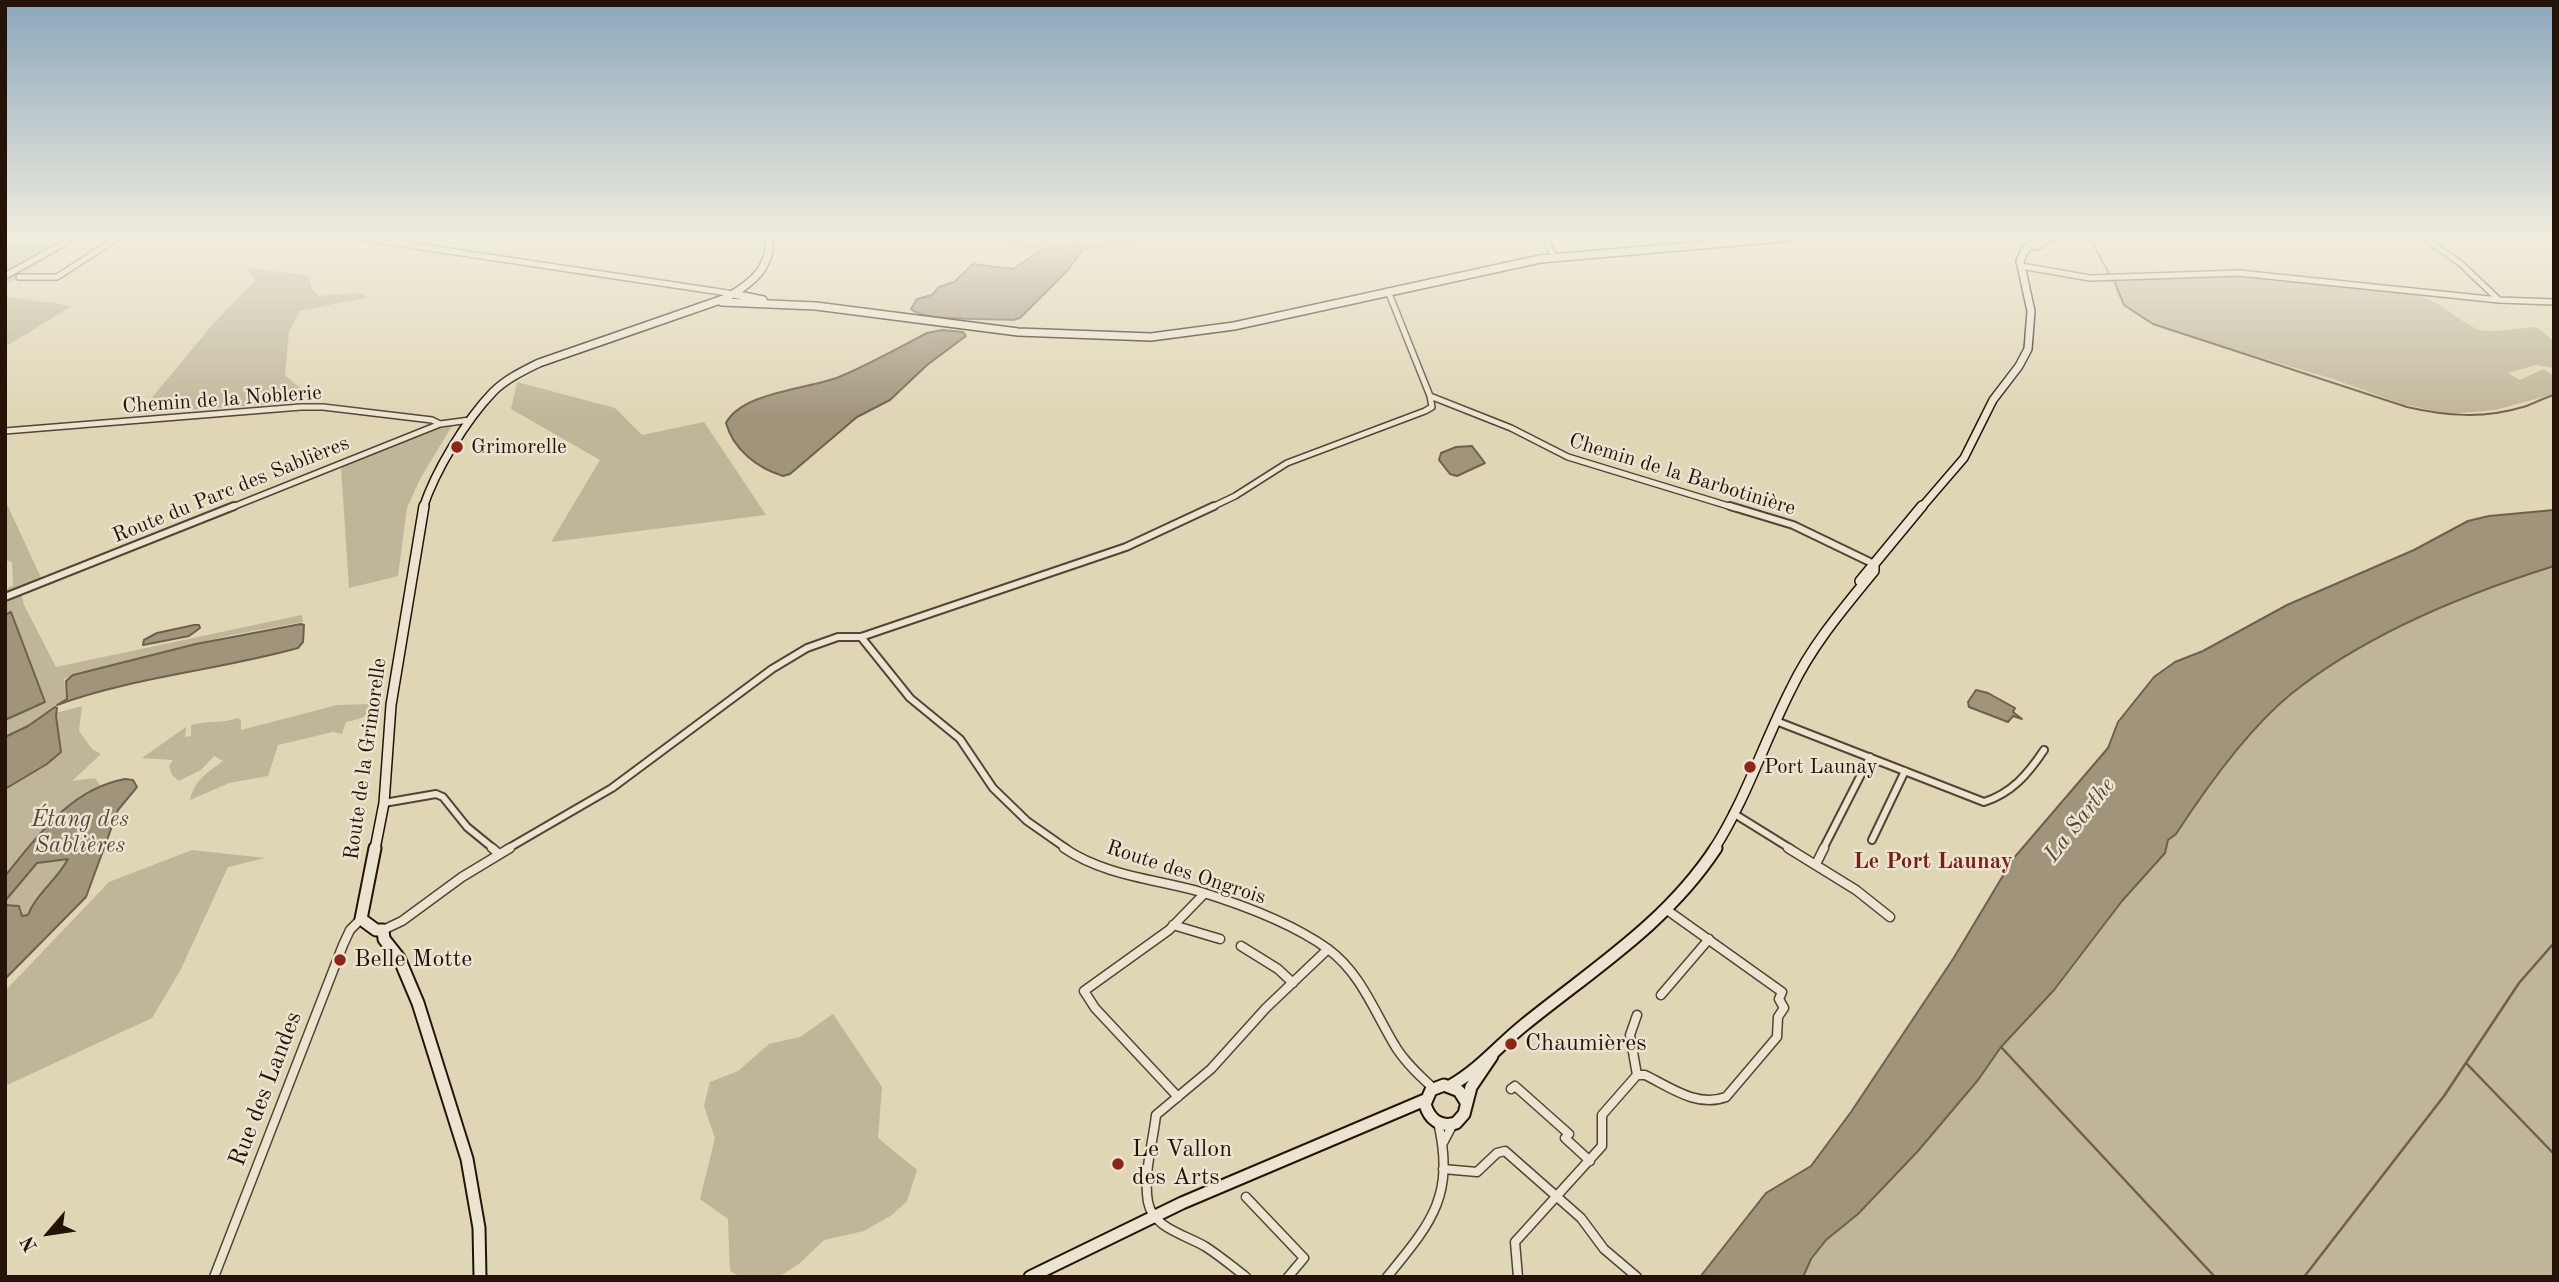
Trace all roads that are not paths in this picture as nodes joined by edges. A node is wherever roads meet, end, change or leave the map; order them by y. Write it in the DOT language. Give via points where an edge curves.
graph roads {
  1 [pos="715,297"];
  2 [pos="729,297"];
  3 [pos="751,297"];
  4 [pos="1362,297"];
  5 [pos="1390,297"];
  6 [pos="2028,297"];
  7 [pos="2457,297"];
  8 [pos="2497,297"];
  9 [pos="723,300"];
  10 [pos="2501,300"];
  11 [pos="2554,302"];
  12 [pos="795,304"];
  13 [pos="1430,396"];
  14 [pos="1448,404"];
  15 [pos="1432,407"];
  16 [pos="470,420"];
  17 [pos="440,424"];
  18 [pos="5,431"];
  19 [pos="1874,564"];
  20 [pos="5,597"];
  21 [pos="861,637"];
  22 [pos="1776,721"];
  23 [pos="2045,750"];
  24 [pos="1870,758"];
  25 [pos="1905,771"];
  26 [pos="384,803"];
  27 [pos="1733,813"];
  28 [pos="1872,840"];
  29 [pos="498,853"];
  30 [pos="1816,864"];
  31 [pos="1204,894"];
  32 [pos="1667,910"];
  33 [pos="1890,917"];
  34 [pos="361,919"];
  35 [pos="1173,925"];
  36 [pos="383,930"];
  37 [pos="1220,939"];
  38 [pos="1709,939"];
  39 [pos="1241,946"];
  40 [pos="1328,949"];
  41 [pos="1293,983"];
  42 [pos="1661,995"];
  43 [pos="1637,1015"];
  44 [pos="1501,1043"];
  45 [pos="1637,1075"];
  46 [pos="1450,1086"];
  47 [pos="1433,1088"];
  48 [pos="1511,1089"];
  49 [pos="1178,1097"];
  50 [pos="1425,1100"];
  51 [pos="1466,1102"];
  52 [pos="1403,1110"];
  53 [pos="1427,1113"];
  54 [pos="1438,1122"];
  55 [pos="1453,1124"];
  56 [pos="1443,1143"];
  57 [pos="1590,1161"];
  58 [pos="1443,1169"];
  59 [pos="1246,1197"];
  60 [pos="1557,1197"];
  61 [pos="1155,1216"];
  62 [pos="214,1277"];
  63 [pos="480,1277"];
  64 [pos="1030,1277"];
  65 [pos="1246,1277"];
  66 [pos="1288,1277"];
  67 [pos="1387,1277"];
  68 [pos="1518,1277"];
  69 [pos="1637,1277"];
  1 -- 9 [label="street"];
  2 -- 9 [label="street"];
  3 -- 12 [label="street"];
  4 -- 12 [label="street" via="1215,330 1151,337 1018,332"];
  5 -- 13 [label="street"];
  6 -- 19 [label="street" via="2033,317 2026,353 1995,397 1964,458"];
  7 -- 10 [label="street"];
  8 -- 10 [label="street"];
  9 -- 12 [label="street"];
  9 -- 16 [label="street, Route de la Grimorelle" via="532,366 501,384"];
  10 -- 11 [label="street"];
  13 -- 14 [label="street, Chemin de la Barbotinière"];
  13 -- 15 [label="street"];
  14 -- 15 [label="street"];
  14 -- 19 [label="street, Chemin de la Barbotinière" via="1568,457 1793,525"];
  15 -- 21 [label="street" via="1287,463 1235,496 1126,548"];
  16 -- 17 [label="street, Route du Parc des Sablières"];
  16 -- 26 [label="street, Route de la Grimorelle" via="428,493 419,530 391,705"];
  17 -- 18 [label="street, Chemin de la Noblerie" via="301,407"];
  17 -- 20 [label="street, Route du Parc des Sablières"];
  19 -- 22 [label="street" via="1805,662"];
  21 -- 29 [label="street" via="852,634 789,659 714,708 614,786"];
  21 -- 31 [label="street, Route des Ongrois" via="910,698 960,739 993,788 1027,821 1069,851 1126,876"];
  22 -- 24 [label="street"];
  22 -- 27 [label="street"];
  23 -- 25 [label="street" via="2024,780 1989,801 1978,801"];
  24 -- 25 [label="street"];
  24 -- 30 [label="street"];
  25 -- 28 [label="street"];
  26 -- 29 [label="street" via="436,793"];
  26 -- 34 [label="street, Route de la Grimorelle"];
  27 -- 30 [label="street"];
  27 -- 32 [label="street" via="1704,865"];
  29 -- 36 [label="street"];
  30 -- 33 [label="street"];
  31 -- 35 [label="street"];
  31 -- 40 [label="street, Route des Ongrois" via="1269,918"];
  32 -- 38 [label="street"];
  32 -- 44 [label="street" via="1637,939"];
  34 -- 36 [label="street"];
  34 -- 62 [label="street, Rue des Landes" via="342,945"];
  35 -- 37 [label="street"];
  35 -- 49 [label="street" via="1084,991"];
  36 -- 63 [label="street" via="418,1003 467,1159 480,1228"];
  38 -- 42 [label="street"];
  38 -- 45 [label="street" via="1782,992 1779,999 1784,1008 1777,1017 1777,1037 1718,1102"];
  39 -- 41 [label="street"];
  40 -- 41 [label="street"];
  40 -- 47 [label="street, Route des Ongrois" via="1357,976 1397,1049"];
  41 -- 49 [label="street"];
  43 -- 45 [label="street" via="1630,1035"];
  44 -- 46 [label="street" via="1463,1080"];
  44 -- 51 [label="street"];
  45 -- 57 [label="street" via="1602,1115 1602,1146"];
  46 -- 47 [label="street"];
  46 -- 51 [label="street"];
  47 -- 50 [label="street"];
  48 -- 57 [label="street" via="1515,1086 1569,1134 1565,1138"];
  49 -- 61 [label="street" via="1156,1115 1146,1196"];
  50 -- 52 [label="street"];
  50 -- 53 [label="street"];
  51 -- 55 [label="street" via="1464,1115"];
  52 -- 53 [label="street"];
  52 -- 61 [label="street"];
  53 -- 54 [label="street"];
  54 -- 55 [label="street"];
  54 -- 56 [label="street"];
  55 -- 56 [label="street"];
  56 -- 58 [label="street"];
  57 -- 60 [label="street"];
  58 -- 60 [label="street" via="1477,1172 1505,1151"];
  58 -- 67 [label="street" via="1436,1211"];
  59 -- 66 [label="street" via="1304,1258"];
  60 -- 68 [label="street" via="1515,1242"];
  60 -- 69 [label="street" via="1604,1249"];
  61 -- 64 [label="street"];
  61 -- 65 [label="street"];
}
